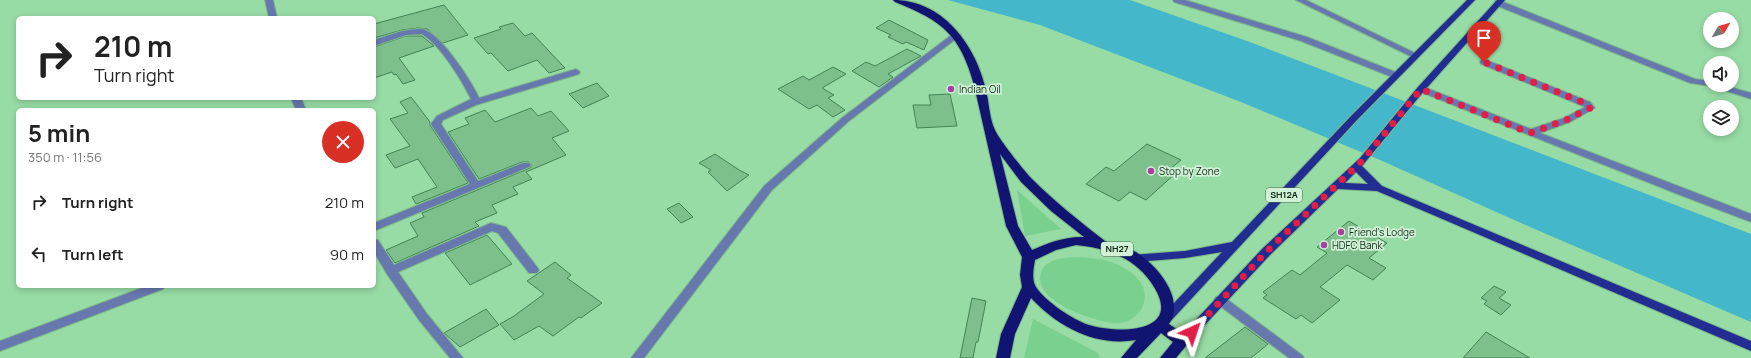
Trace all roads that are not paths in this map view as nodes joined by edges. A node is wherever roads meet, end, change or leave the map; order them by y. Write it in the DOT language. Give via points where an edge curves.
graph roads {
  1 [pos="269,0"];
  2 [pos="898,0"];
  3 [pos="1177,0"];
  4 [pos="1300,0"];
  5 [pos="1471,0"];
  6 [pos="1499,2"];
  7 [pos="273,16"];
  8 [pos="957,35"];
  9 [pos="376,42"];
  10 [pos="1415,55"];
  11 [pos="1484,62"];
  12 [pos="576,72"];
  13 [pos="1395,75"];
  14 [pos="1703,83"];
  15 [pos="1419,92"];
  16 [pos="1738,92"];
  17 [pos="1751,96"];
  18 [pos="475,102"];
  19 [pos="989,131"];
  20 [pos="1530,133"];
  21 [pos="1360,163"];
  22 [pos="526,165"];
  23 [pos="476,185"];
  24 [pos="1337,186"];
  25 [pos="1378,188"];
  26 [pos="1751,218"];
  27 [pos="376,226"];
  28 [pos="1102,244"];
  29 [pos="1237,244"];
  30 [pos="376,247"];
  31 [pos="1029,257"];
  32 [pos="1135,258"];
  33 [pos="533,270"];
  34 [pos="392,271"];
  35 [pos="1029,287"];
  36 [pos="154,288"];
  37 [pos="1220,300"];
  38 [pos="1160,325"];
  39 [pos="1183,341"];
  40 [pos="0,346"];
  41 [pos="1751,346"];
  42 [pos="457,358"];
  43 [pos="637,358"];
  44 [pos="1003,358"];
  45 [pos="1128,358"];
  46 [pos="1167,358"];
  47 [pos="1298,358"];
  1 -- 7 [label="street"];
  2 -- 8 [label="highway, NH27" via="940,19"];
  3 -- 13 [label="street" via="1304,39"];
  4 -- 10 [label="street"];
  5 -- 10 [label="main road, SH12A"];
  6 -- 14 [label="street" via="1665,70"];
  6 -- 15 [label="main road, SH12A"];
  8 -- 19 [label="highway, NH27" via="966,46 973,62 980,83"];
  8 -- 43 [label="street" via="846,119 768,188"];
  9 -- 18 [label="street" via="414,32 431,36 476,98"];
  10 -- 13 [label="main road, SH12A"];
  11 -- 20 [label="street" via="1587,104 1590,108"];
  12 -- 18 [label="street"];
  13 -- 29 [label="main road, SH12A"];
  15 -- 20 [label="street"];
  15 -- 21 [label="main road, SH12A"];
  16 -- 17 [label="street"];
  18 -- 23 [label="street" via="440,118 436,124"];
  19 -- 28 [label="highway, NH27" via="1025,179 1055,208"];
  19 -- 31 [label="highway, NH27" via="1012,226"];
  20 -- 26 [label="street"];
  21 -- 24 [label="main road, SH12A"];
  21 -- 25 [label="main road"];
  22 -- 23 [label="street"];
  23 -- 27 [label="street"];
  24 -- 25 [label="main road"];
  24 -- 37 [label="main road, SH12A" via="1306,213"];
  25 -- 41 [label="main road"];
  28 -- 31 [label="highway, NH27" via="1076,241 1064,243 1041,250"];
  28 -- 32 [label="highway, NH27"];
  29 -- 32 [label="main road, SH12A" via="1214,251 1178,256"];
  29 -- 38 [label="main road, SH12A"];
  30 -- 34 [label="street"];
  31 -- 35 [label="highway" via="1026,270"];
  32 -- 38 [label="highway, NH27" via="1153,274 1165,294 1167,313"];
  33 -- 34 [label="street" via="502,230 491,227"];
  34 -- 42 [label="street" via="432,330"];
  35 -- 38 [label="highway" via="1042,303 1059,317 1100,334 1136,336"];
  35 -- 44 [label="highway" via="1008,334"];
  36 -- 40 [label="street"];
  37 -- 39 [label="main road, SH12A"];
  37 -- 47 [label="street"];
  38 -- 39 [label="highway"];
  38 -- 45 [label="highway, NH27"];
  39 -- 46 [label="highway"];
}
